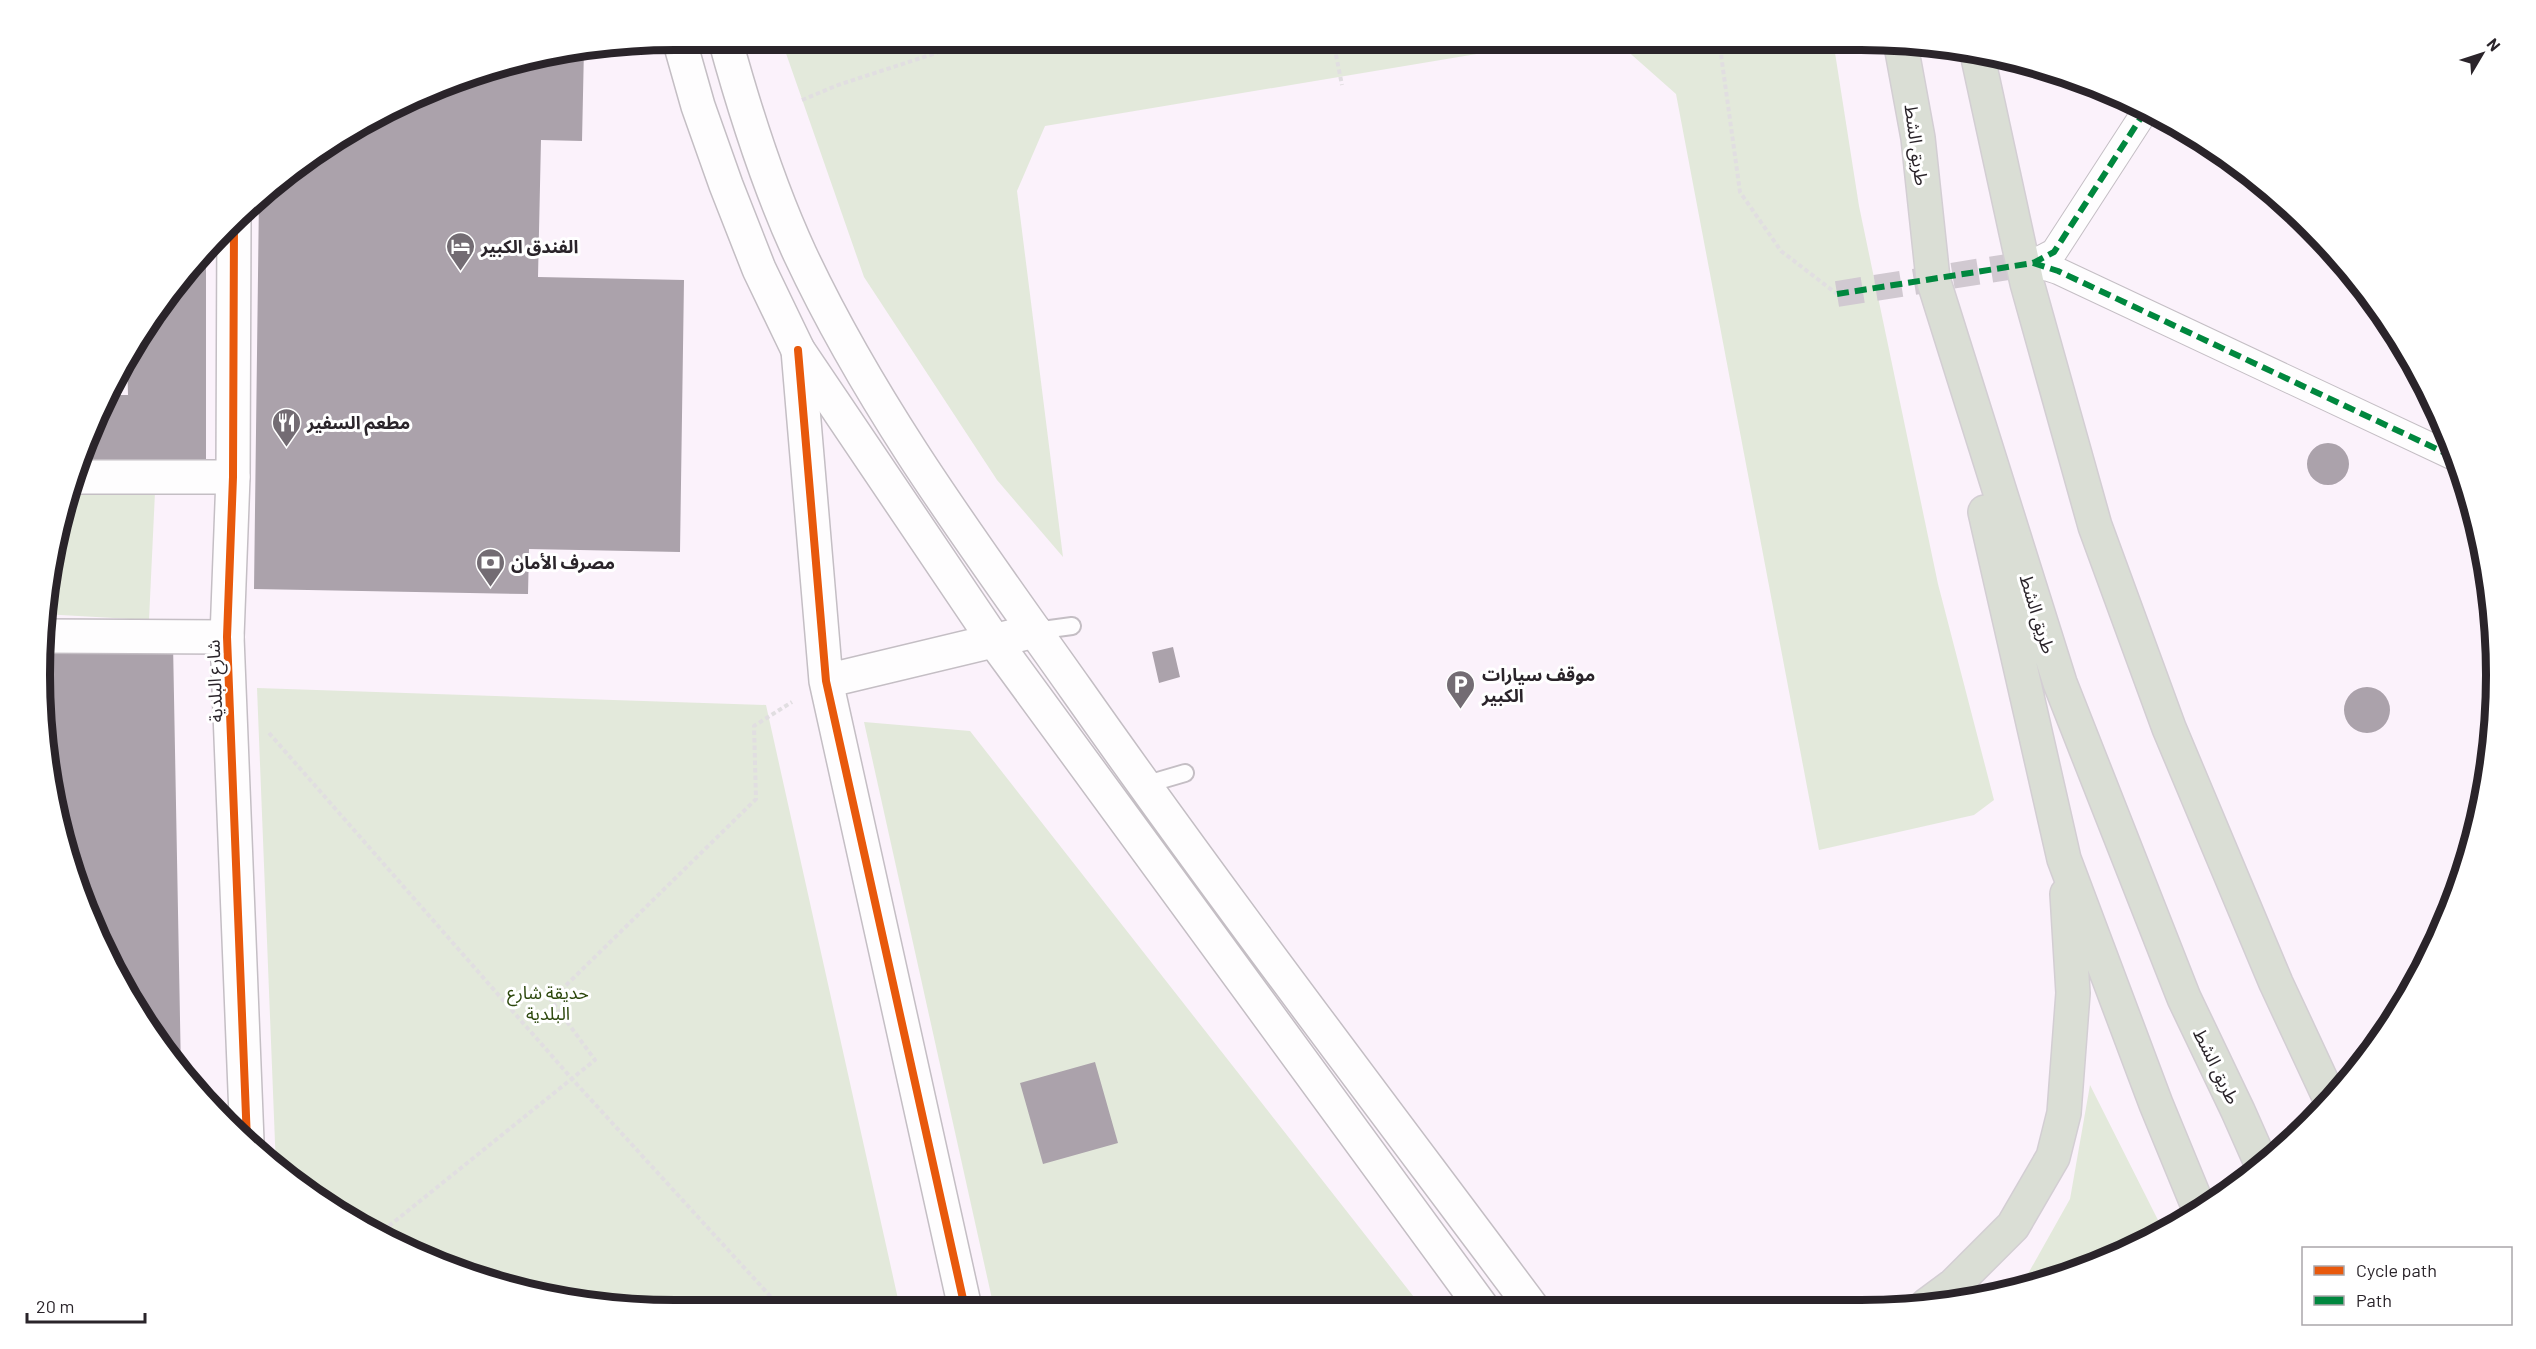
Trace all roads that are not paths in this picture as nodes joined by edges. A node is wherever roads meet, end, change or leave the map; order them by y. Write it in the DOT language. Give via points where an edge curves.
graph roads {
  1 [pos="682,50"];
  2 [pos="728,50"];
  3 [pos="1902,51"];
  4 [pos="1979,61"];
  5 [pos="2142,116"];
  6 [pos="231,235"];
  7 [pos="1933,279"];
  8 [pos="798,350"];
  9 [pos="2445,453"];
  10 [pos="82,477"];
  11 [pos="233,477"];
  12 [pos="1072,626"];
  13 [pos="1035,631"];
  14 [pos="51,636"];
  15 [pos="227,637"];
  16 [pos="995,642"];
  17 [pos="826,681"];
  18 [pos="1185,773"];
  19 [pos="1144,786"];
  20 [pos="2064,859"];
  21 [pos="2327,1092"];
  22 [pos="247,1129"];
  23 [pos="2259,1157"];
  24 [pos="2196,1202"];
  25 [pos="1942,1294"];
  26 [pos="963,1300"];
  27 [pos="1477,1300"];
  28 [pos="1527,1300"];
  1 -- 8 [label="main road" via="726,185 759,269"];
  2 -- 13 [label="main road" via="766,173 837,327 926,476"];
  3 -- 7 [label="highway, طريق الشط" via="1918,138"];
  4 -- 21 [label="highway" via="2026,283 2095,526 2169,728 2276,983"];
  5 -- 9 [label="street" via="2054,252 2033,263 2058,271"];
  6 -- 11 [label="main road, شارع البلدية"];
  7 -- 20 [label="highway"];
  7 -- 23 [label="highway, طريق الشط" via="2060,683 2184,998"];
  8 -- 16 [label="main road"];
  8 -- 17 [label="main road"];
  10 -- 11 [label="main road"];
  11 -- 15 [label="main road, شارع البلدية"];
  12 -- 13 [label="lane"];
  13 -- 16 [label="main road"];
  13 -- 19 [label="main road"];
  14 -- 15 [label="main road"];
  15 -- 22 [label="main road, شارع البلدية"];
  16 -- 17 [label="main road"];
  16 -- 27 [label="main road"];
  17 -- 26 [label="main road"];
  18 -- 19 [label="lane"];
  19 -- 28 [label="main road"];
  20 -- 24 [label="highway"];
  20 -- 25 [label="highway" via="2073,993 2064,1113 2053,1158 2013,1226"];
}
